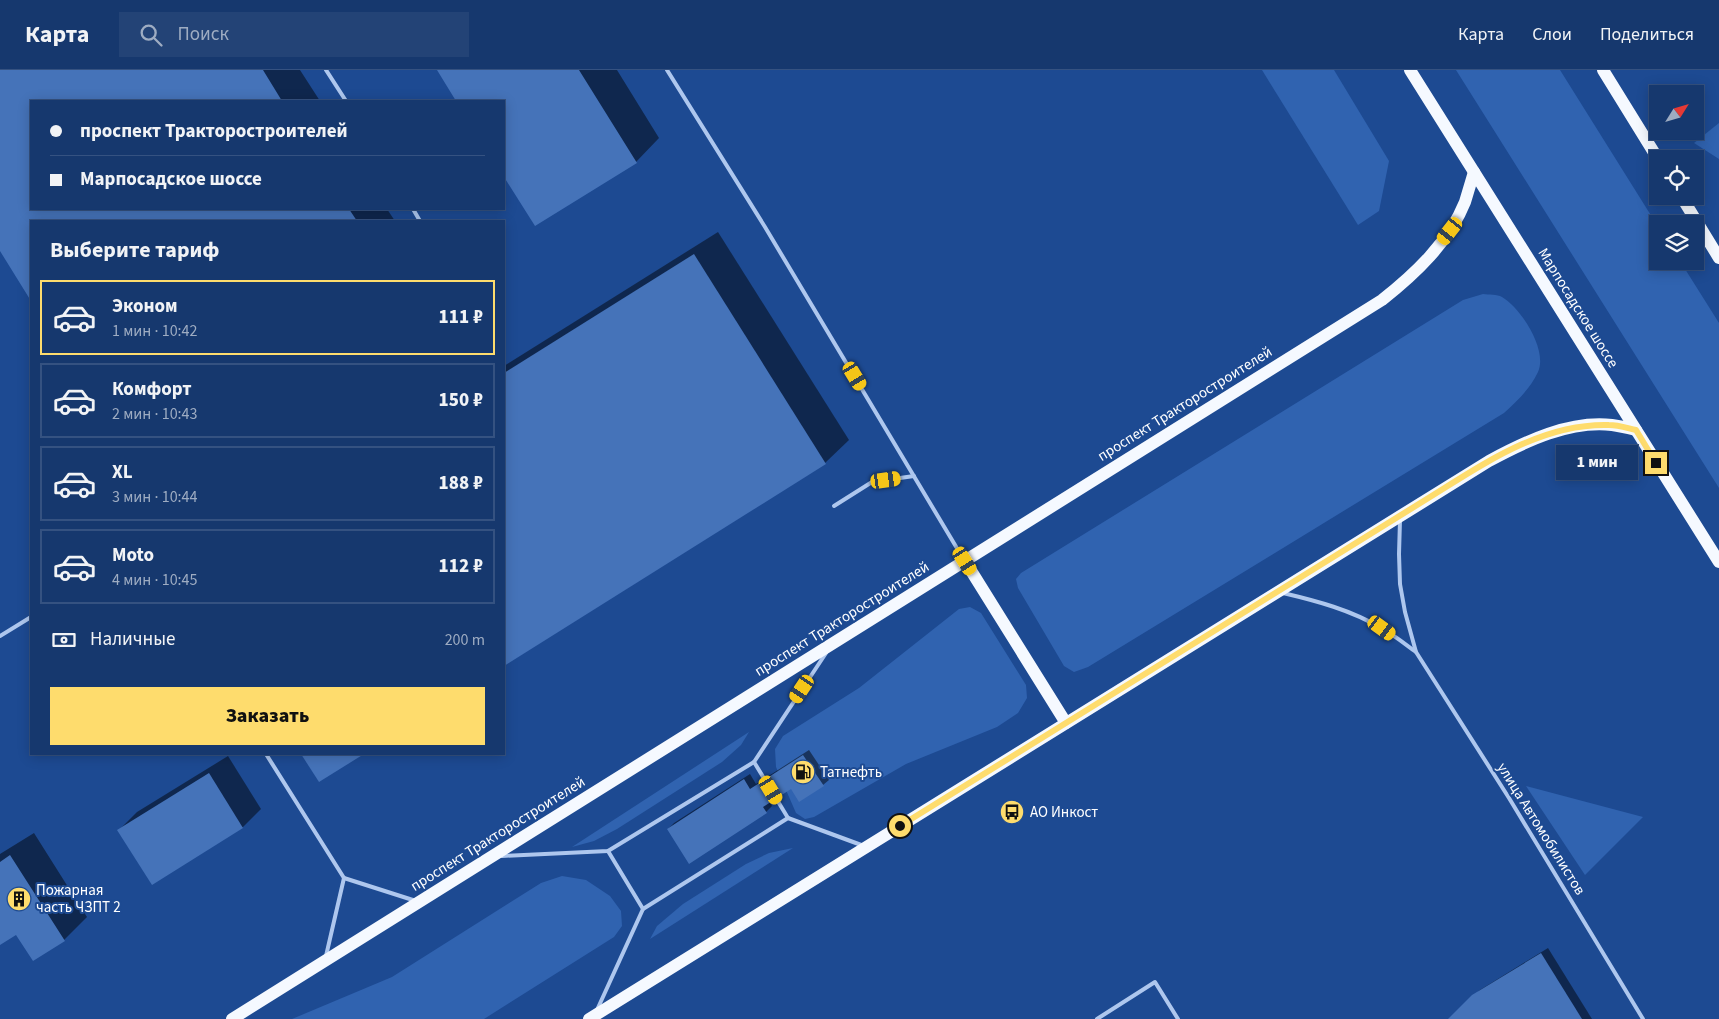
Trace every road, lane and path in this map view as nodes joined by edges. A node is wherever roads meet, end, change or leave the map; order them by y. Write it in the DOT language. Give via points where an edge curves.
graph roads {
  1 [pos="326,70"];
  2 [pos="667,70"];
  3 [pos="1410,70"];
  4 [pos="1603,70"];
  5 [pos="345,100"];
  6 [pos="1652,150"];
  7 [pos="1474,172"];
  8 [pos="1687,205"];
  9 [pos="1719,258"];
  10 [pos="1636,430"];
  11 [pos="914,476"];
  12 [pos="834,506"];
  13 [pos="1400,516"];
  14 [pos="965,561"];
  15 [pos="1719,562"];
  16 [pos="1278,592"];
  17 [pos="30,618"];
  18 [pos="0,636"];
  19 [pos="831,645"];
  20 [pos="1416,652"];
  21 [pos="1066,723"];
  22 [pos="267,755"];
  23 [pos="754,762"];
  24 [pos="788,818"];
  25 [pos="867,847"];
  26 [pos="608,851"];
  27 [pos="493,856"];
  28 [pos="344,878"];
  29 [pos="420,902"];
  30 [pos="643,908"];
  31 [pos="324,961"];
  32 [pos="592,1018"];
  33 [pos="232,1019"];
  34 [pos="1098,1019"];
  35 [pos="1178,1019"];
  36 [pos="1643,1019"];
  1 -- 5 [label="lane"];
  2 -- 11 [label="lane"];
  3 -- 7 [label="main road, Марпосадское шоссе"];
  4 -- 6 [label="main road"];
  7 -- 10 [label="main road, Марпосадское шоссе"];
  7 -- 14 [label="main road, проспект Тракторостроителей" via="1450,231 1430,257 1382,300"];
  8 -- 9 [label="main road"];
  10 -- 13 [label="main road" via="1611,425 1583,426 1518,445"];
  10 -- 15 [label="main road, Марпосадское шоссе"];
  11 -- 12 [label="lane" via="872,482"];
  11 -- 14 [label="lane"];
  13 -- 16 [label="main road"];
  13 -- 20 [label="lane, улица Автомобилистов" via="1400,584"];
  14 -- 19 [label="main road, проспект Тракторостроителей"];
  14 -- 21 [label="main road"];
  16 -- 20 [label="lane, улица Автомобилистов" via="1352,614 1382,628"];
  16 -- 21 [label="main road"];
  17 -- 18 [label="lane"];
  19 -- 23 [label="lane"];
  19 -- 27 [label="main road, проспект Тракторостроителей"];
  20 -- 36 [label="lane, улица Автомобилистов"];
  21 -- 25 [label="main road"];
  22 -- 28 [label="lane"];
  23 -- 24 [label="lane"];
  23 -- 26 [label="lane"];
  24 -- 25 [label="lane"];
  24 -- 30 [label="lane"];
  25 -- 32 [label="main road"];
  26 -- 27 [label="lane"];
  26 -- 30 [label="lane"];
  27 -- 29 [label="main road, проспект Тракторостроителей"];
  28 -- 29 [label="lane"];
  28 -- 31 [label="lane"];
  29 -- 31 [label="main road, проспект Тракторостроителей"];
  30 -- 32 [label="lane"];
  31 -- 33 [label="main road, проспект Тракторостроителей"];
  34 -- 35 [label="lane" via="1155,982"];
}
